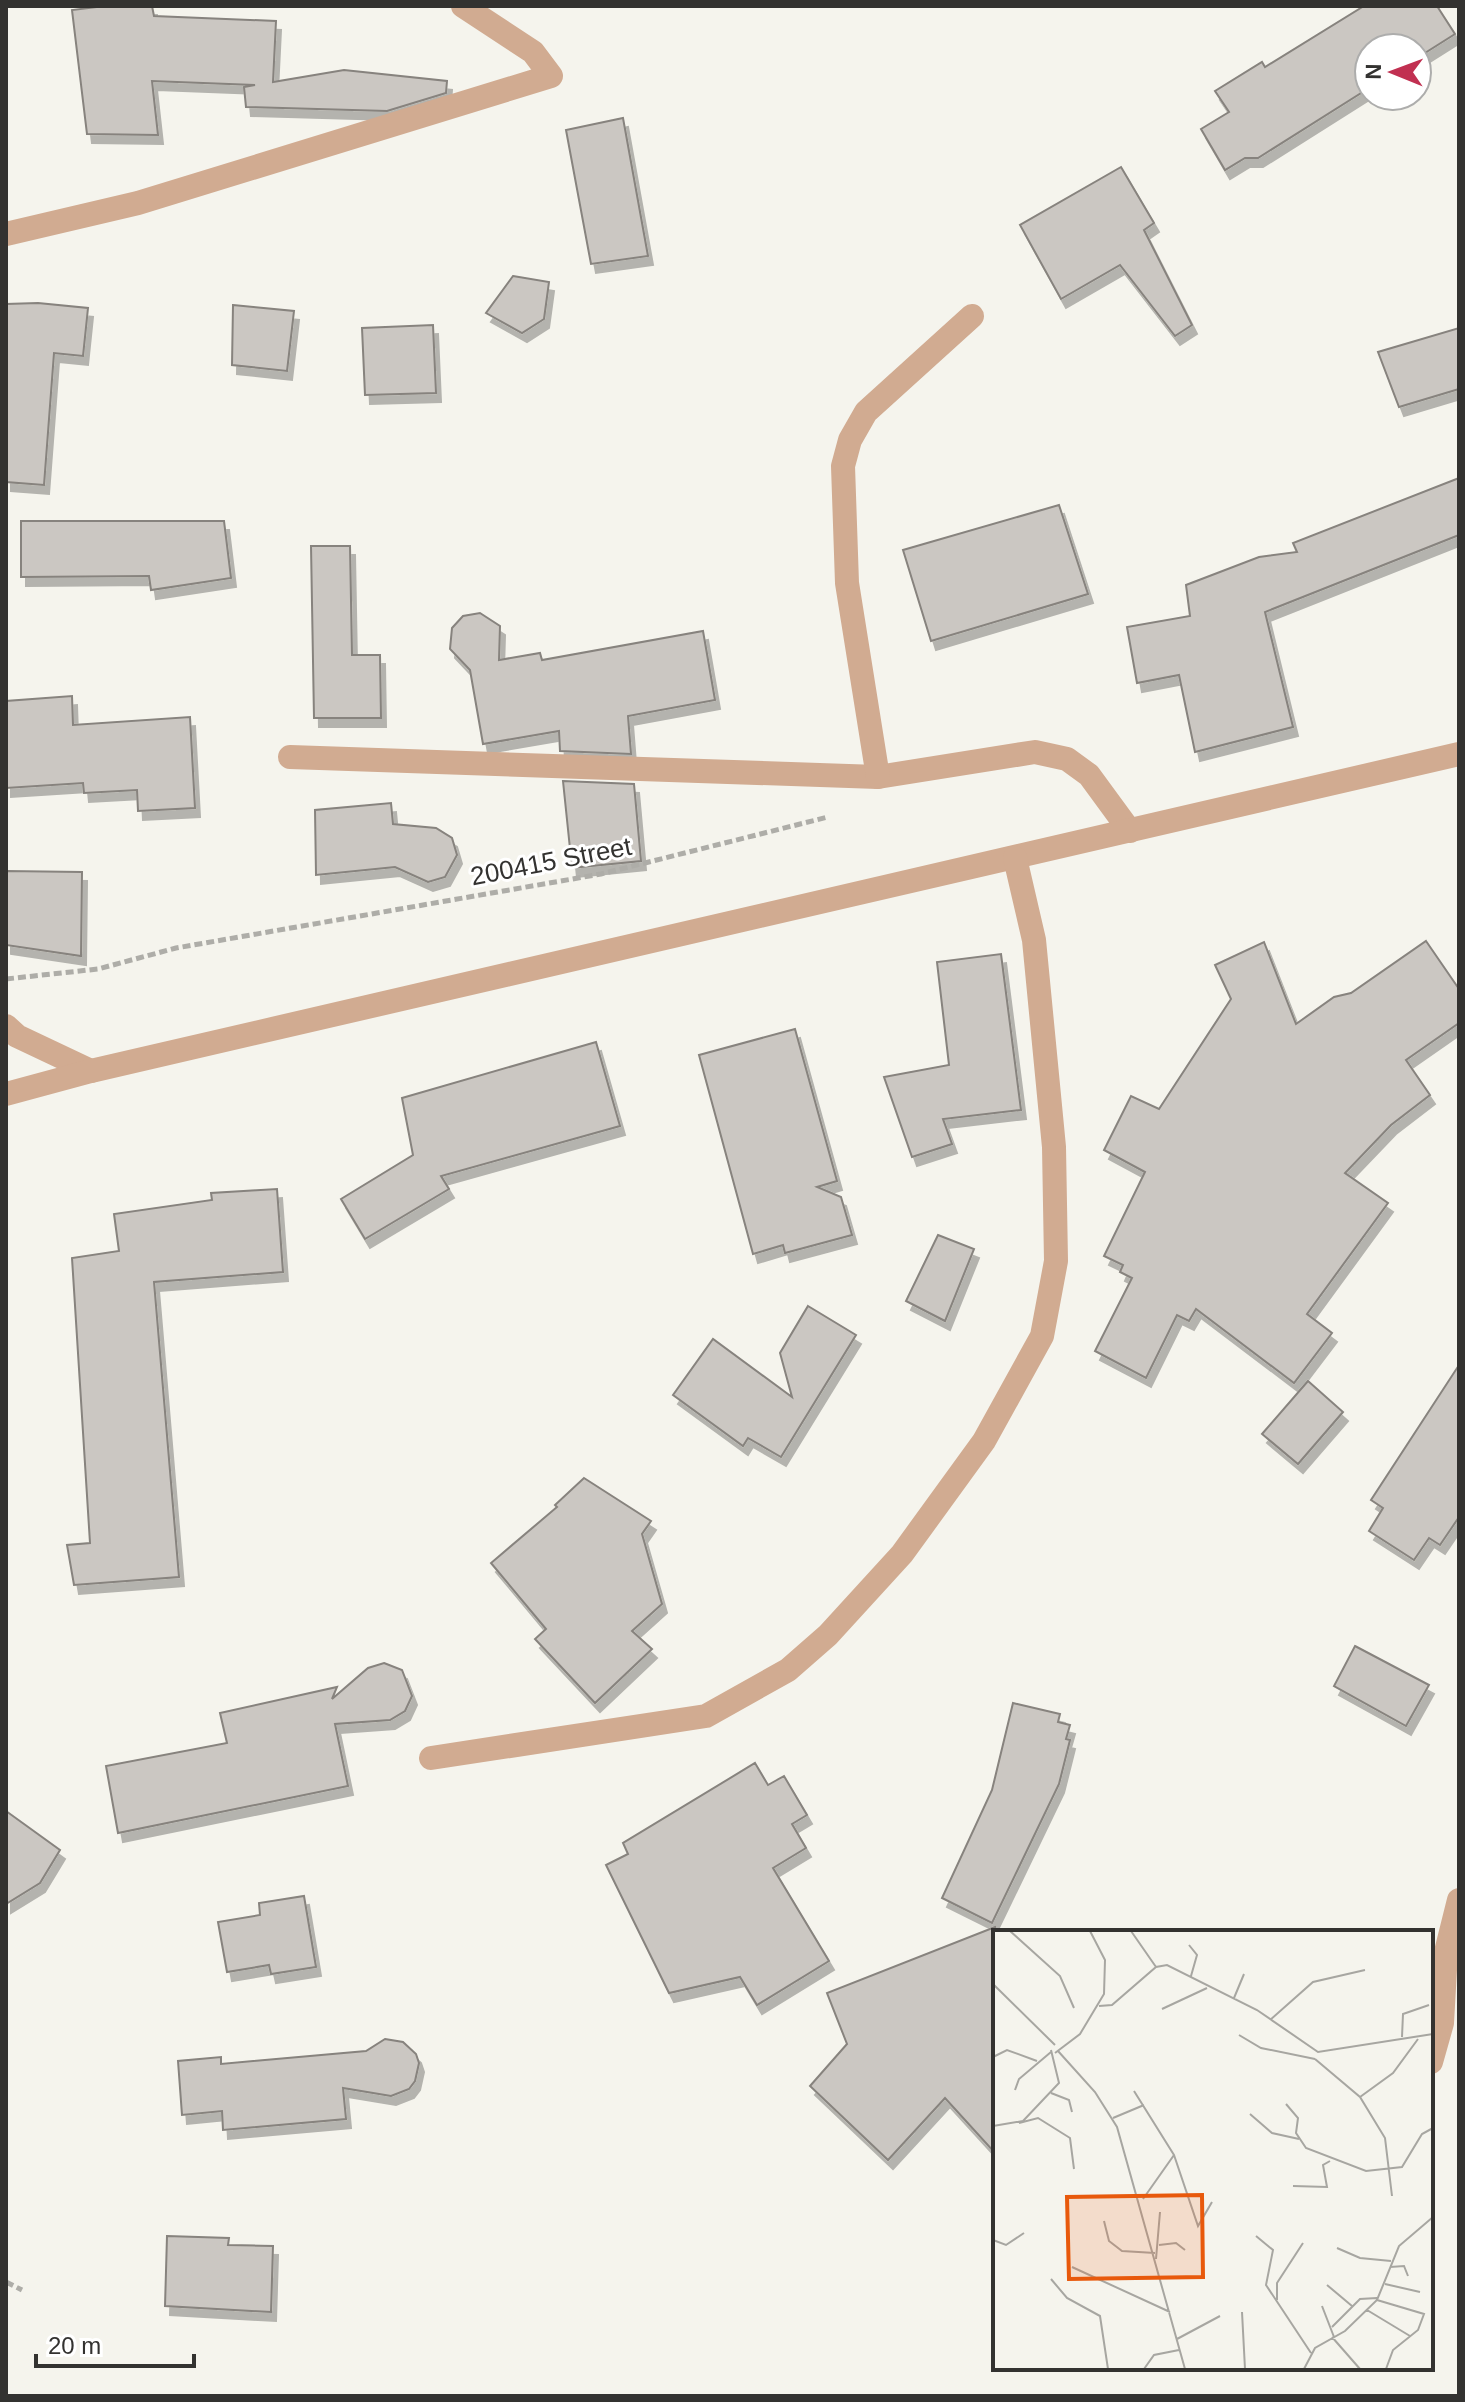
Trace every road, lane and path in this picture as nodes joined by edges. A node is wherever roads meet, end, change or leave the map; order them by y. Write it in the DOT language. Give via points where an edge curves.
graph roads {
  1 [pos="463,6"];
  2 [pos="6,234"];
  3 [pos="972,316"];
  4 [pos="1459,754"];
  5 [pos="290,757"];
  6 [pos="878,777"];
  7 [pos="836,816"];
  8 [pos="1130,831"];
  9 [pos="1015,858"];
  10 [pos="6,979"];
  11 [pos="6,1026"];
  12 [pos="91,1071"];
  13 [pos="6,1094"];
  14 [pos="431,1758"];
  15 [pos="1459,1900"];
  16 [pos="1433,2055"];
  17 [pos="6,2282"];
  18 [pos="22,2290"];
  1 -- 2 [label="street" via="533,52 551,76 138,203"];
  3 -- 6 [label="street" via="866,412 843,466 847,583"];
  4 -- 8 [label="street"];
  5 -- 6 [label="street"];
  6 -- 8 [label="street" via="1035,752 1051,755 1089,775"];
  7 -- 10 [label="path, 200415 Street" via="601,874 176,948 98,969"];
  8 -- 9 [label="street"];
  9 -- 12 [label="street"];
  9 -- 14 [label="street" via="1034,940 1054,1147 1056,1261 1042,1336 984,1441 902,1554 788,1670 706,1716"];
  11 -- 12 [label="street"];
  12 -- 13 [label="street"];
  15 -- 16 [label="street" via="1446,1952 1442,2023"];
  17 -- 18 [label="path"];
}
